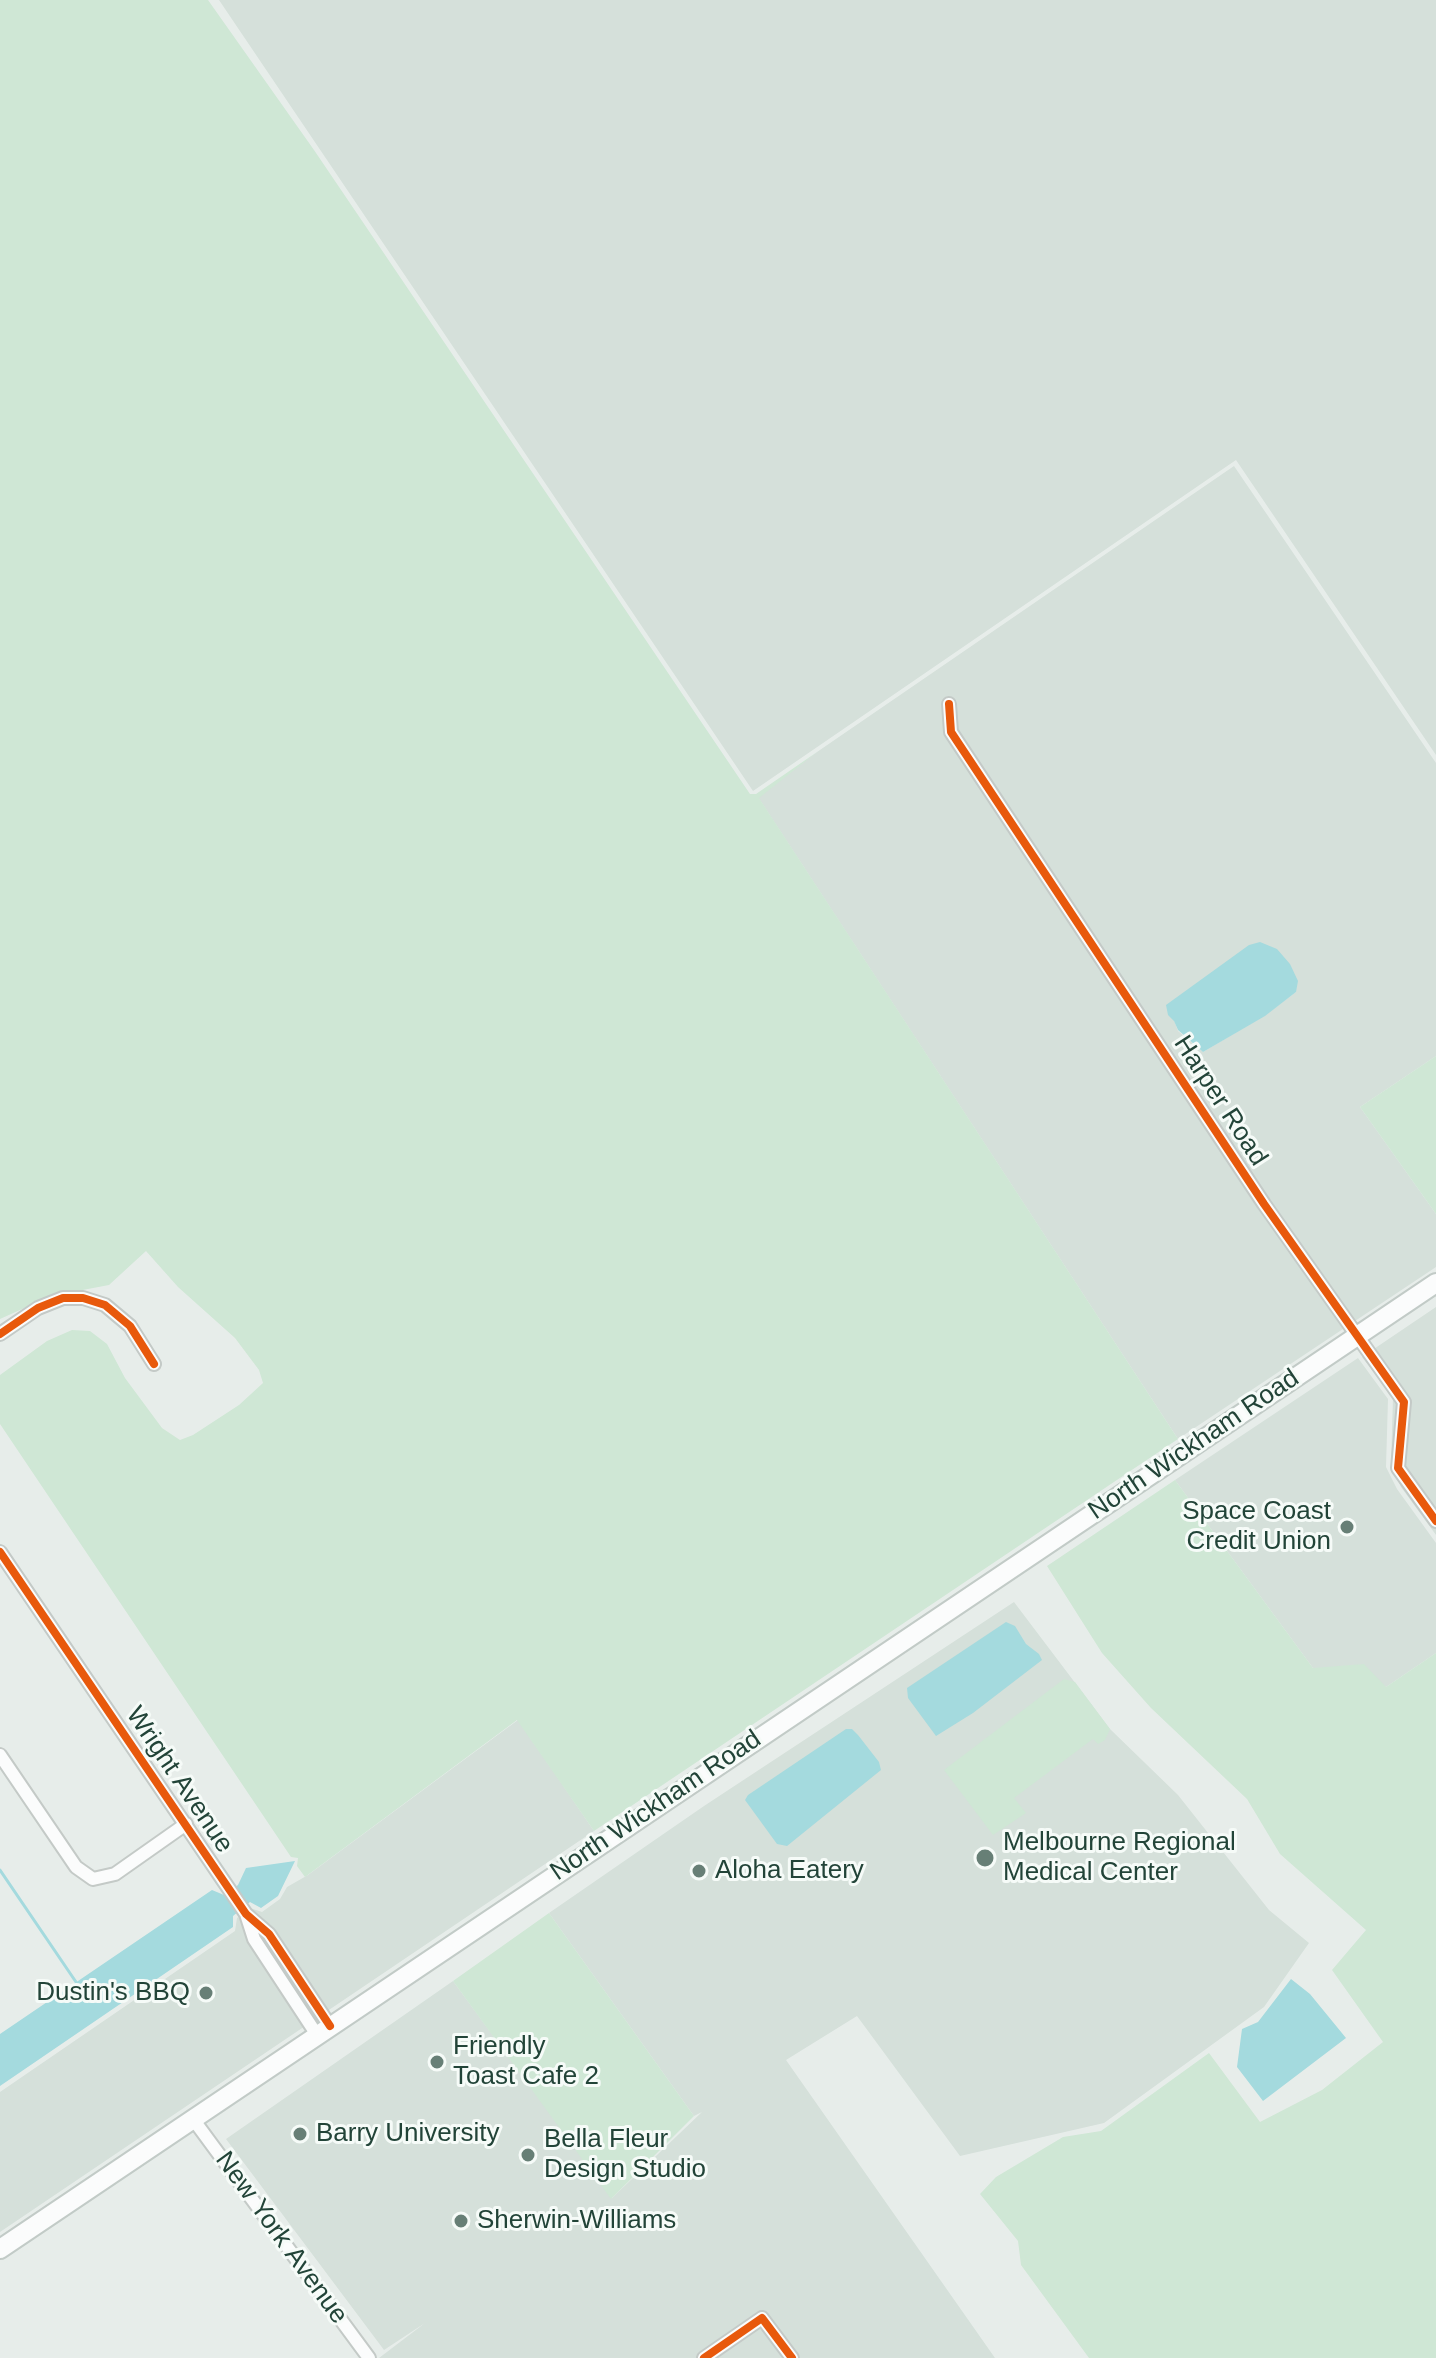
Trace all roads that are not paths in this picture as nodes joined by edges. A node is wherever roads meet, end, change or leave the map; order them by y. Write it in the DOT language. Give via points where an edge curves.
graph roads {
  1 [pos="949,704"];
  2 [pos="1436,1283"];
  3 [pos="0,1334"];
  4 [pos="1357,1335"];
  5 [pos="154,1364"];
  6 [pos="1436,1521"];
  7 [pos="0,1552"];
  8 [pos="0,1755"];
  9 [pos="186,1824"];
  10 [pos="324,2030"];
  11 [pos="193,2119"];
  12 [pos="0,2249"];
  13 [pos="369,2358"];
  14 [pos="704,2358"];
  15 [pos="792,2358"];
  1 -- 4 [label="street, Harper Road" via="951,732"];
  2 -- 4 [label="main road, North Wickham Road"];
  3 -- 5 [label="street" via="38,1308 63,1298 83,1298 105,1305 130,1326"];
  4 -- 6 [label="street, Harper Road" via="1404,1402 1398,1468"];
  4 -- 10 [label="main road, North Wickham Road"];
  7 -- 9 [label="street, Wright Avenue"];
  8 -- 9 [label="street" via="76,1867 93,1879 115,1874"];
  9 -- 10 [label="street, Wright Avenue" via="246,1914 269,1934"];
  10 -- 11 [label="main road, North Wickham Road"];
  11 -- 12 [label="main road, North Wickham Road"];
  11 -- 13 [label="street, New York Avenue"];
  14 -- 15 [label="street" via="762,2318"];
}
